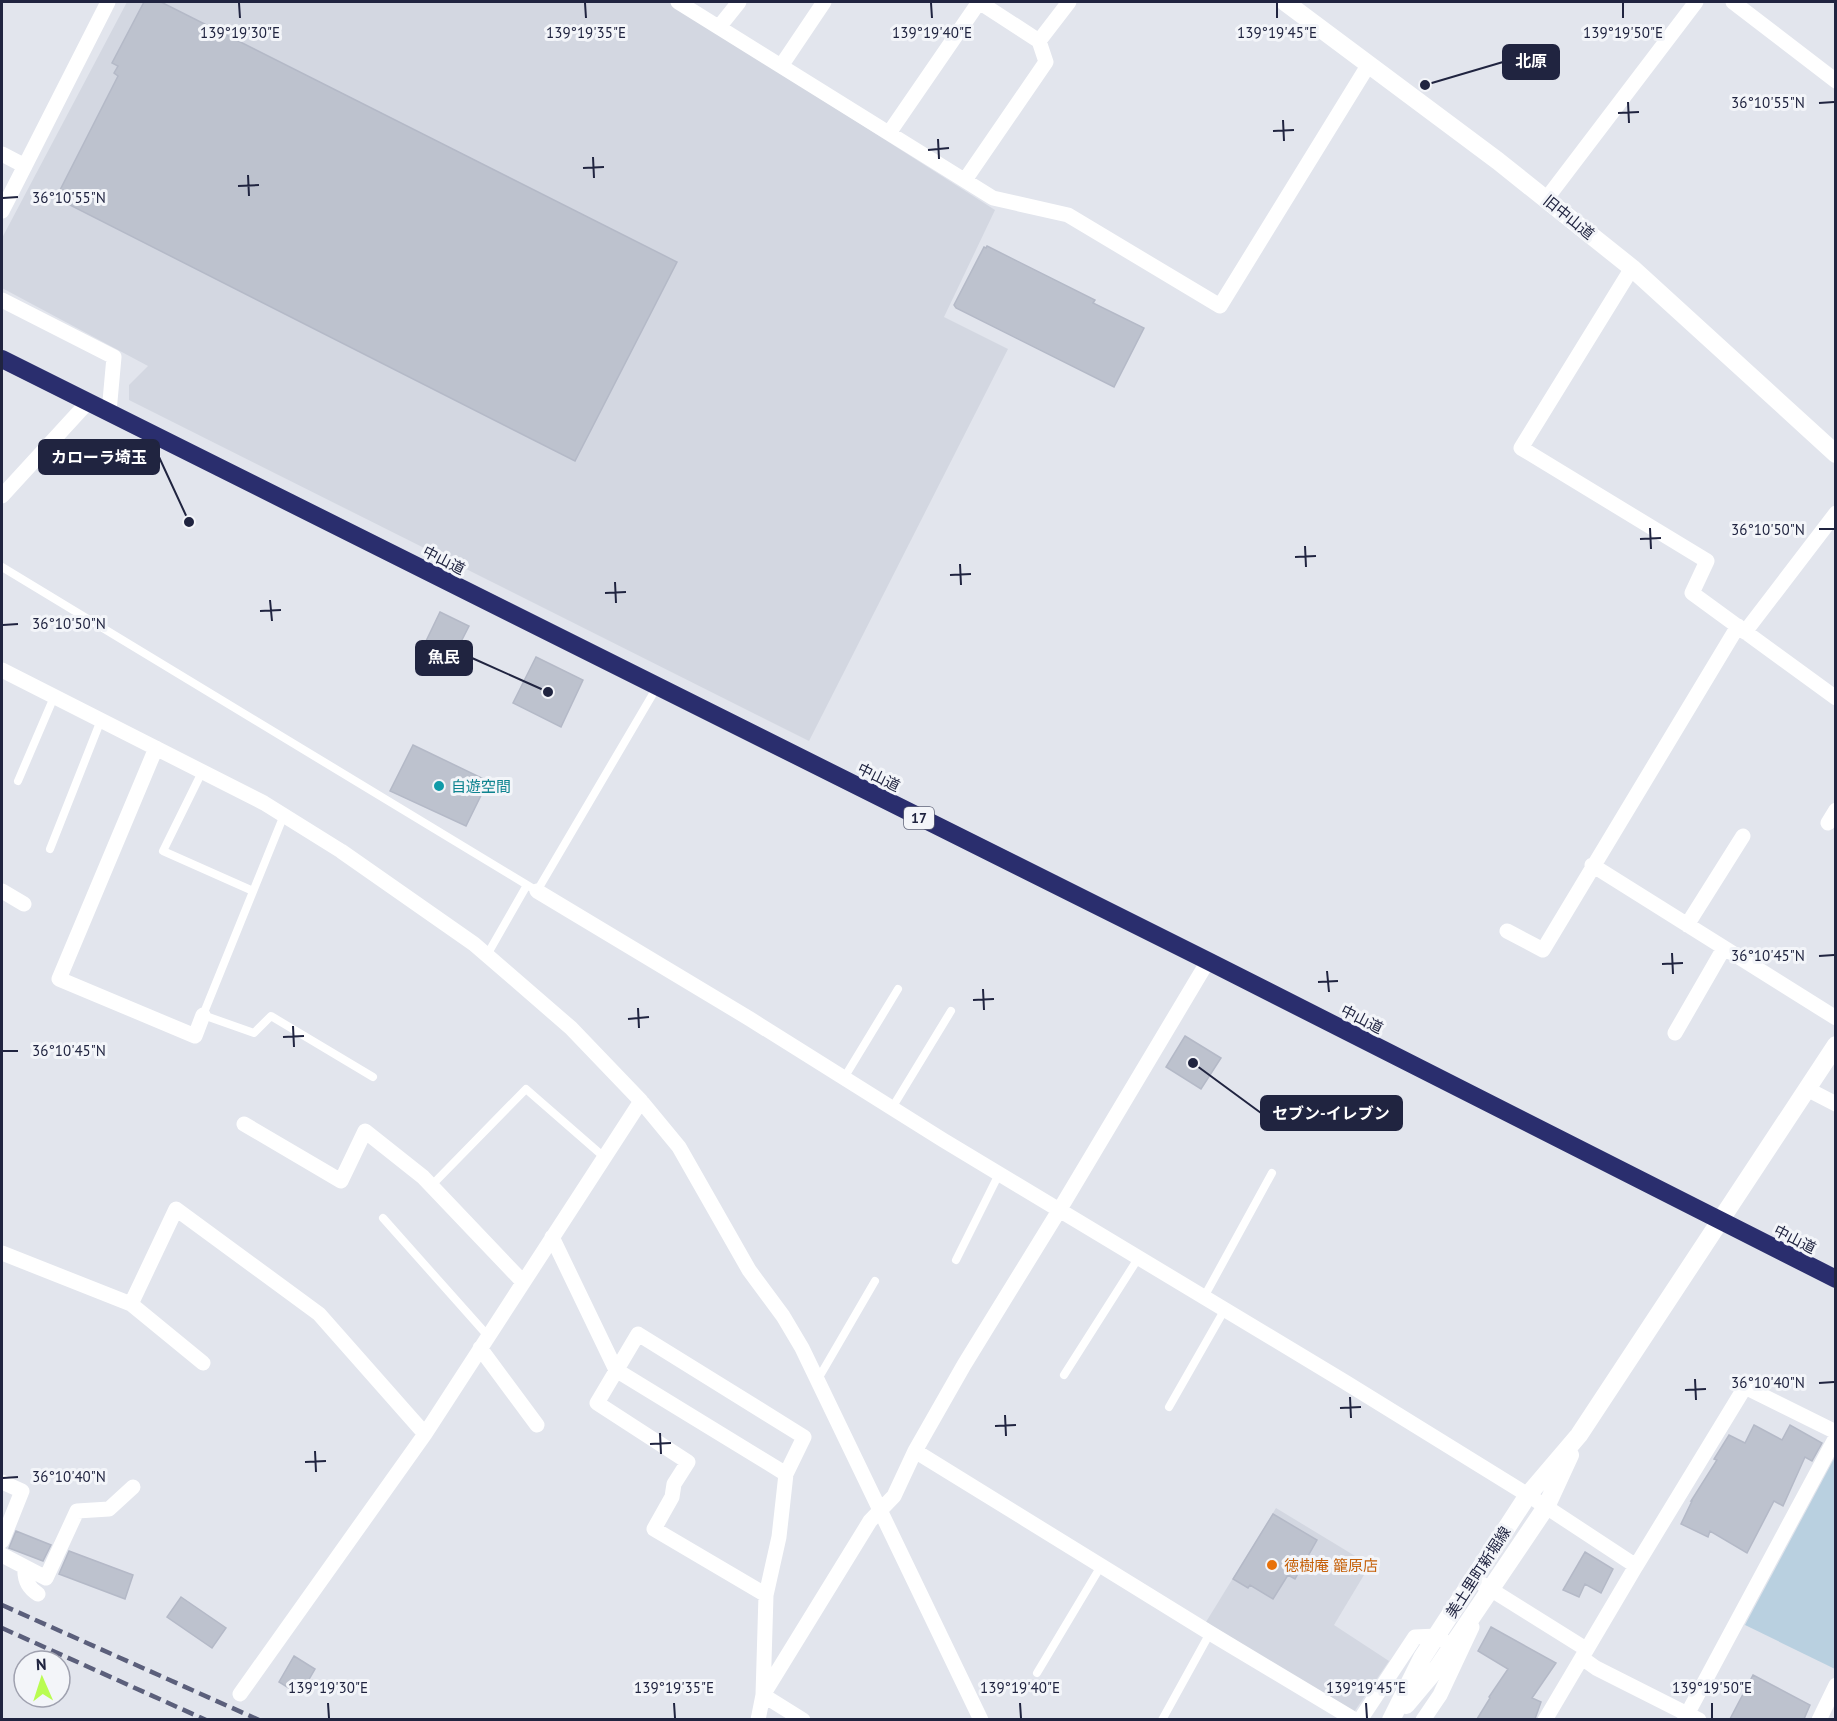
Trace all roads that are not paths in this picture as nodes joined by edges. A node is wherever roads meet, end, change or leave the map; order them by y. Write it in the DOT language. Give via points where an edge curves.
graph roads {
  1 [pos="108,2"];
  2 [pos="678,2"];
  3 [pos="739,2"];
  4 [pos="824,2"];
  5 [pos="1069,2"];
  6 [pos="1285,2"];
  7 [pos="1696,2"];
  8 [pos="1733,2"];
  9 [pos="719,27"];
  10 [pos="1039,41"];
  11 [pos="1369,64"];
  12 [pos="781,66"];
  13 [pos="1836,81"];
  14 [pos="889,133"];
  15 [pos="2,154"];
  16 [pos="24,166"];
  17 [pos="965,180"];
  18 [pos="1547,198"];
  19 [pos="2,211"];
  20 [pos="1632,268"];
  21 [pos="2,300"];
  22 [pos="2,359"];
  23 [pos="89,401"];
  24 [pos="109,412"];
  25 [pos="1836,454"];
  26 [pos="2,496"];
  27 [pos="1836,513"];
  28 [pos="2,567"];
  29 [pos="1741,629"];
  30 [pos="2,670"];
  31 [pos="657,687"];
  32 [pos="54,697"];
  33 [pos="1836,698"];
  34 [pos="101,720"];
  35 [pos="156,748"];
  36 [pos="202,772"];
  37 [pos="18,781"];
  38 [pos="284,815"];
  39 [pos="1743,836"];
  40 [pos="50,849"];
  41 [pos="1592,865"];
  42 [pos="532,888"];
  43 [pos="2,891"];
  44 [pos="253,891"];
  45 [pos="24,904"];
  46 [pos="1687,925"];
  47 [pos="1508,932"];
  48 [pos="1724,948"];
  49 [pos="488,956"];
  50 [pos="1208,961"];
  51 [pos="898,989"];
  52 [pos="951,1011"];
  53 [pos="203,1015"];
  54 [pos="1836,1018"];
  55 [pos="1675,1033"];
  56 [pos="1836,1044"];
  57 [pos="373,1077"];
  58 [pos="844,1078"];
  59 [pos="1807,1089"];
  60 [pos="640,1101"];
  61 [pos="1836,1104"];
  62 [pos="892,1108"];
  63 [pos="244,1124"];
  64 [pos="604,1157"];
  65 [pos="1272,1173"];
  66 [pos="999,1174"];
  67 [pos="431,1186"];
  68 [pos="1060,1209"];
  69 [pos="383,1218"];
  70 [pos="1720,1221"];
  71 [pos="552,1237"];
  72 [pos="2,1256"];
  73 [pos="1139,1257"];
  74 [pos="956,1260"];
  75 [pos="1836,1279"];
  76 [pos="875,1281"];
  77 [pos="523,1282"];
  78 [pos="1204,1297"];
  79 [pos="131,1304"];
  80 [pos="1225,1309"];
  81 [pos="484,1342"];
  82 [pos="203,1363"];
  83 [pos="616,1370"];
  84 [pos="1064,1375"];
  85 [pos="818,1380"];
  86 [pos="1169,1407"];
  87 [pos="537,1425"];
  88 [pos="1836,1432"];
  89 [pos="425,1434"];
  90 [pos="1579,1435"];
  91 [pos="1836,1437"];
  92 [pos="915,1451"];
  93 [pos="786,1474"];
  94 [pos="2,1482"];
  95 [pos="133,1487"];
  96 [pos="1528,1495"];
  97 [pos="1546,1507"];
  98 [pos="881,1510"];
  99 [pos="2,1541"];
  100 [pos="2,1555"];
  101 [pos="1101,1566"];
  102 [pos="1636,1566"];
  103 [pos="25,1567"];
  104 [pos="1474,1579"];
  105 [pos="1491,1589"];
  106 [pos="38,1594"];
  107 [pos="766,1595"];
  108 [pos="1210,1633"];
  109 [pos="1437,1636"];
  110 [pos="1452,1646"];
  111 [pos="1584,1653"];
  112 [pos="1037,1673"];
  113 [pos="1836,1685"];
  114 [pos="240,1694"];
  115 [pos="763,1695"];
  116 [pos="1690,1718"];
  117 [pos="758,1719"];
  118 [pos="803,1719"];
  119 [pos="981,1719"];
  120 [pos="1162,1719"];
  121 [pos="1357,1719"];
  122 [pos="1393,1719"];
  123 [pos="1423,1719"];
  124 [pos="1545,1719"];
  125 [pos="1820,1719"];
  1 -- 16 [label="street"];
  2 -- 9 [label="street"];
  3 -- 9 [label="street"];
  4 -- 12 [label="street"];
  5 -- 10 [label="street"];
  6 -- 11 [label="main road, 旧中山道"];
  7 -- 18 [label="street"];
  8 -- 13 [label="street"];
  9 -- 12 [label="street"];
  10 -- 14 [label="street" via="979,2"];
  10 -- 17 [label="street" via="1046,62"];
  11 -- 17 [label="street" via="1220,306 1068,215 993,198"];
  11 -- 18 [label="main road, 旧中山道"];
  12 -- 14 [label="street"];
  14 -- 17 [label="street"];
  15 -- 16 [label="street"];
  16 -- 19 [label="street"];
  18 -- 20 [label="main road, 旧中山道"];
  20 -- 25 [label="main road, 旧中山道"];
  20 -- 29 [label="street" via="1521,448 1707,561 1692,593"];
  21 -- 24 [label="street" via="114,357"];
  22 -- 23 [label="highway, 中山道 / 17"];
  23 -- 24 [label="highway, 中山道 / 17"];
  23 -- 26 [label="street"];
  24 -- 31 [label="highway, 中山道 / 17"];
  27 -- 29 [label="street"];
  28 -- 42 [label="lane"];
  29 -- 33 [label="street"];
  29 -- 41 [label="street"];
  30 -- 32 [label="street"];
  31 -- 42 [label="lane"];
  31 -- 50 [label="highway, 中山道 / 17"];
  32 -- 34 [label="street"];
  32 -- 37 [label="lane"];
  34 -- 35 [label="street"];
  34 -- 40 [label="lane"];
  35 -- 36 [label="street"];
  35 -- 53 [label="street" via="59,980 195,1036"];
  36 -- 38 [label="street"];
  36 -- 44 [label="lane" via="163,851"];
  38 -- 44 [label="lane"];
  38 -- 49 [label="street"];
  39 -- 46 [label="street"];
  41 -- 46 [label="street"];
  41 -- 47 [label="street" via="1543,950"];
  42 -- 49 [label="lane"];
  42 -- 58 [label="street"];
  43 -- 45 [label="street"];
  44 -- 53 [label="lane"];
  46 -- 48 [label="street"];
  48 -- 54 [label="street"];
  48 -- 55 [label="street"];
  49 -- 60 [label="street" via="571,1029"];
  50 -- 68 [label="street"];
  50 -- 70 [label="highway, 中山道 / 17"];
  51 -- 58 [label="lane"];
  52 -- 62 [label="lane"];
  53 -- 57 [label="lane" via="254,1032 271,1016"];
  56 -- 59 [label="main road, 美土里町新堀線"];
  58 -- 62 [label="street"];
  59 -- 61 [label="street"];
  59 -- 70 [label="main road, 美土里町新堀線"];
  60 -- 64 [label="street"];
  60 -- 85 [label="street" via="679,1147"];
  62 -- 66 [label="street"];
  63 -- 67 [label="street" via="341,1181 365,1131"];
  64 -- 67 [label="lane" via="526,1089"];
  64 -- 71 [label="street"];
  65 -- 78 [label="lane"];
  66 -- 68 [label="street"];
  66 -- 74 [label="lane"];
  67 -- 77 [label="street"];
  68 -- 73 [label="street"];
  68 -- 92 [label="street"];
  69 -- 81 [label="lane"];
  70 -- 75 [label="highway, 中山道 / 17"];
  70 -- 90 [label="main road, 美土里町新堀線"];
  71 -- 77 [label="street"];
  71 -- 83 [label="street"];
  72 -- 79 [label="street"];
  73 -- 78 [label="street"];
  73 -- 84 [label="lane"];
  76 -- 85 [label="lane"];
  77 -- 81 [label="street"];
  78 -- 80 [label="street"];
  79 -- 82 [label="street"];
  79 -- 89 [label="street" via="176,1209 319,1314"];
  80 -- 86 [label="lane"];
  80 -- 96 [label="street"];
  81 -- 87 [label="street"];
  81 -- 89 [label="street"];
  83 -- 93 [label="street"];
  83 -- 93 [label="street" via="638,1334 804,1437"];
  83 -- 107 [label="street" via="597,1403 688,1462 654,1529"];
  85 -- 98 [label="street"];
  88 -- 102 [label="street" via="1745,1387"];
  89 -- 114 [label="street"];
  90 -- 96 [label="main road, 美土里町新堀線"];
  90 -- 97 [label="main road, 美土里町新堀線"];
  91 -- 116 [label="street"];
  92 -- 98 [label="street" via="894,1496"];
  92 -- 101 [label="street"];
  93 -- 107 [label="street" via="779,1537"];
  94 -- 99 [label="street" via="22,1491"];
  95 -- 103 [label="street" via="109,1509 77,1511 46,1578"];
  96 -- 97 [label="street"];
  96 -- 104 [label="main road, 美土里町新堀線"];
  97 -- 102 [label="street"];
  97 -- 105 [label="main road, 美土里町新堀線"];
  98 -- 115 [label="street" via="870,1521"];
  98 -- 119 [label="street"];
  100 -- 103 [label="street"];
  101 -- 108 [label="street"];
  101 -- 112 [label="lane"];
  102 -- 111 [label="street"];
  103 -- 106 [label="street" via="30,1589"];
  104 -- 105 [label="street"];
  104 -- 109 [label="main road, 美土里町新堀線"];
  105 -- 110 [label="main road, 美土里町新堀線"];
  105 -- 111 [label="street"];
  105 -- 123 [label="street" via="1440,1695"];
  107 -- 115 [label="street"];
  108 -- 120 [label="lane"];
  108 -- 121 [label="street"];
  109 -- 110 [label="street"];
  109 -- 121 [label="street" via="1415,1637"];
  109 -- 122 [label="main road, 美土里町新堀線"];
  110 -- 122 [label="main road, 美土里町新堀線"];
  111 -- 116 [label="street" via="1596,1668"];
  111 -- 124 [label="street"];
  113 -- 125 [label="street"];
  115 -- 117 [label="street"];
  115 -- 118 [label="street"];
}
